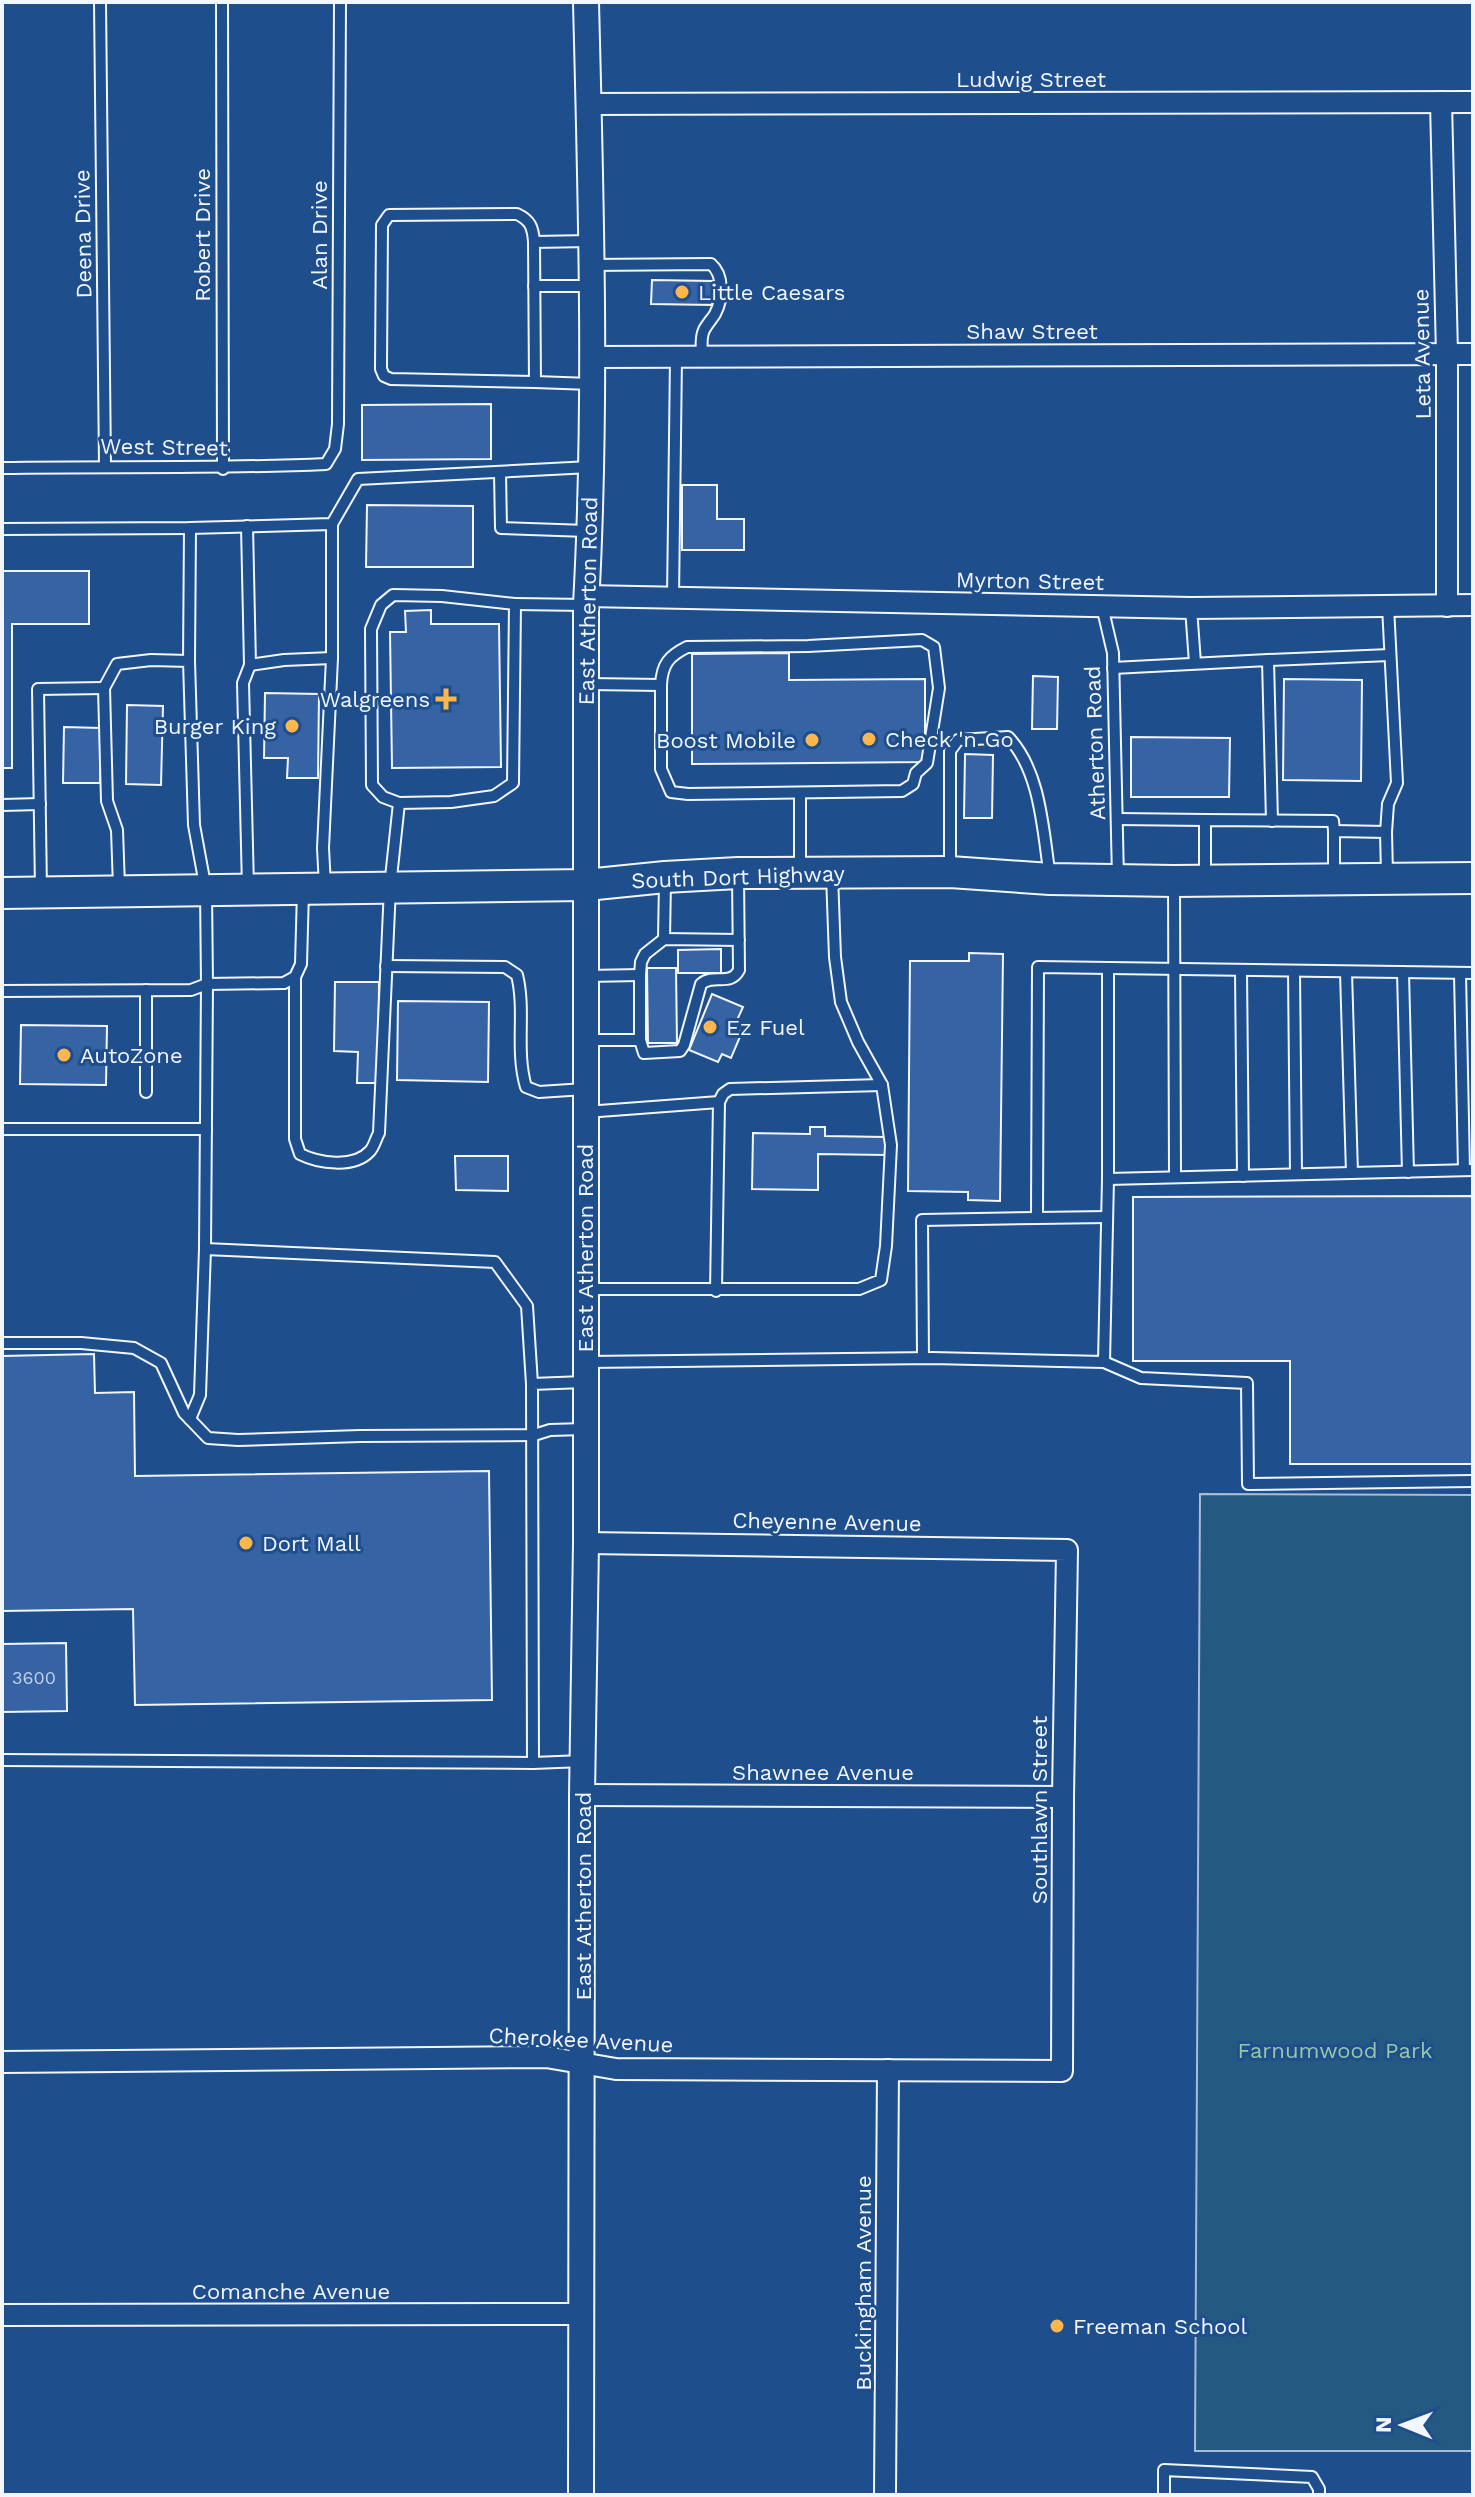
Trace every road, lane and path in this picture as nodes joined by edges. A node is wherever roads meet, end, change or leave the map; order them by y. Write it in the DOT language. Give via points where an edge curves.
graph roads {
  1 [pos="100,2"];
  2 [pos="222,2"];
  3 [pos="340,2"];
  4 [pos="586,2"];
  5 [pos="1441,102"];
  6 [pos="1473,102"];
  7 [pos="588,104"];
  8 [pos="590,241"];
  9 [pos="534,242"];
  10 [pos="590,275"];
  11 [pos="534,286"];
  12 [pos="1447,354"];
  13 [pos="1473,354"];
  14 [pos="702,356"];
  15 [pos="591,357"];
  16 [pos="676,357"];
  17 [pos="535,382"];
  18 [pos="591,384"];
  19 [pos="326,464"];
  20 [pos="105,466"];
  21 [pos="590,467"];
  22 [pos="2,468"];
  23 [pos="223,469"];
  24 [pos="500,472"];
  25 [pos="332,524"];
  26 [pos="247,526"];
  27 [pos="190,528"];
  28 [pos="2,529"];
  29 [pos="589,531"];
  30 [pos="673,599"];
  31 [pos="586,600"];
  32 [pos="515,604"];
  33 [pos="1473,605"];
  34 [pos="1102,606"];
  35 [pos="1388,606"];
  36 [pos="1447,606"];
  37 [pos="1191,608"];
  38 [pos="1390,655"];
  39 [pos="332,658"];
  40 [pos="1268,660"];
  41 [pos="189,661"];
  42 [pos="1195,663"];
  43 [pos="250,665"];
  44 [pos="1113,668"];
  45 [pos="586,684"];
  46 [pos="661,685"];
  47 [pos="104,688"];
  48 [pos="800,793"];
  49 [pos="399,803"];
  50 [pos="40,804"];
  51 [pos="2,805"];
  52 [pos="1118,819"];
  53 [pos="1205,820"];
  54 [pos="1272,821"];
  55 [pos="1334,831"];
  56 [pos="1386,832"];
  57 [pos="950,872"];
  58 [pos="738,873"];
  59 [pos="832,873"];
  60 [pos="800,874"];
  61 [pos="665,877"];
  62 [pos="1387,878"];
  63 [pos="1473,878"];
  64 [pos="1050,879"];
  65 [pos="1333,879"];
  66 [pos="1118,880"];
  67 [pos="1205,880"];
  68 [pos="1174,881"];
  69 [pos="586,885"];
  70 [pos="390,887"];
  71 [pos="314,888"];
  72 [pos="248,889"];
  73 [pos="206,890"];
  74 [pos="119,891"];
  75 [pos="41,892"];
  76 [pos="2,893"];
  77 [pos="664,939"];
  78 [pos="739,940"];
  79 [pos="386,966"];
  80 [pos="1108,968"];
  81 [pos="1176,969"];
  82 [pos="1241,970"];
  83 [pos="1294,971"];
  84 [pos="1346,972"];
  85 [pos="1403,972"];
  86 [pos="1460,973"];
  87 [pos="1473,973"];
  88 [pos="640,975"];
  89 [pos="587,976"];
  90 [pos="295,977"];
  91 [pos="207,984"];
  92 [pos="146,990"];
  93 [pos="2,991"];
  94 [pos="587,1040"];
  95 [pos="640,1040"];
  96 [pos="882,1085"];
  97 [pos="146,1092"];
  98 [pos="587,1100"];
  99 [pos="719,1102"];
  100 [pos="2,1129"];
  101 [pos="206,1129"];
  102 [pos="1468,1170"];
  103 [pos="1408,1172"];
  104 [pos="1352,1173"];
  105 [pos="1296,1174"];
  106 [pos="1175,1176"];
  107 [pos="1243,1176"];
  108 [pos="1108,1179"];
  109 [pos="1107,1217"];
  110 [pos="1037,1218"];
  111 [pos="205,1249"];
  112 [pos="585,1289"];
  113 [pos="716,1291"];
  114 [pos="2,1343"];
  115 [pos="923,1358"];
  116 [pos="1104,1362"];
  117 [pos="585,1372"];
  118 [pos="532,1384"];
  119 [pos="190,1419"];
  120 [pos="584,1429"];
  121 [pos="534,1435"];
  122 [pos="1473,1481"];
  123 [pos="586,1543"];
  124 [pos="1067,1550"];
  125 [pos="2,1760"];
  126 [pos="584,1761"];
  127 [pos="533,1763"];
  128 [pos="582,1795"];
  129 [pos="1063,1797"];
  130 [pos="2,2062"];
  131 [pos="583,2062"];
  132 [pos="888,2070"];
  133 [pos="1062,2071"];
  134 [pos="580,2314"];
  135 [pos="2,2315"];
  136 [pos="581,2495"];
  137 [pos="885,2495"];
  138 [pos="1164,2495"];
  139 [pos="1319,2495"];
  1 -- 20 [label="lane, Deena Drive"];
  2 -- 23 [label="lane, Robert Drive"];
  3 -- 19 [label="lane, Alan Drive" via="338,424 335,449"];
  4 -- 7 [label="street, East Atherton Road"];
  5 -- 6 [label="street, Ludwig Street"];
  5 -- 7 [label="street, Ludwig Street"];
  5 -- 12 [label="street, Leta Avenue"];
  7 -- 8 [label="street, East Atherton Road"];
  8 -- 9 [label="lane"];
  8 -- 10 [label="street, East Atherton Road"];
  9 -- 11 [label="lane"];
  9 -- 17 [label="lane" via="528,219 517,214 389,215 382,225 381,369 391,379"];
  10 -- 11 [label="lane"];
  10 -- 14 [label="lane" via="711,264 721,280 720,294 717,312 702,332"];
  10 -- 15 [label="street, East Atherton Road"];
  11 -- 17 [label="lane"];
  12 -- 13 [label="street, Shaw Street"];
  12 -- 14 [label="street, Shaw Street"];
  12 -- 36 [label="street, Leta Avenue"];
  14 -- 16 [label="street, Shaw Street"];
  15 -- 16 [label="street, Shaw Street"];
  15 -- 18 [label="street, East Atherton Road"];
  16 -- 30 [label="lane"];
  17 -- 18 [label="lane"];
  18 -- 21 [label="street, East Atherton Road"];
  19 -- 23 [label="lane, West Street"];
  20 -- 22 [label="lane, West Street"];
  20 -- 23 [label="lane, West Street"];
  21 -- 24 [label="lane"];
  21 -- 29 [label="street, East Atherton Road"];
  24 -- 25 [label="lane" via="358,479"];
  24 -- 29 [label="lane" via="501,528"];
  25 -- 26 [label="lane"];
  25 -- 39 [label="lane"];
  26 -- 27 [label="lane"];
  26 -- 43 [label="lane"];
  27 -- 28 [label="lane"];
  27 -- 41 [label="lane"];
  29 -- 31 [label="street, East Atherton Road"];
  30 -- 31 [label="street, Myrton Street"];
  30 -- 34 [label="street, Myrton Street"];
  31 -- 32 [label="lane"];
  31 -- 45 [label="street, East Atherton Road"];
  32 -- 49 [label="lane" via="513,783 494,796"];
  32 -- 49 [label="lane" via="393,595 381,605 371,629 372,785"];
  33 -- 36 [label="street, Myrton Street"];
  34 -- 37 [label="street, Myrton Street"];
  34 -- 44 [label="lane, Atherton Road"];
  35 -- 36 [label="street, Myrton Street"];
  35 -- 37 [label="street, Myrton Street"];
  35 -- 38 [label="lane"];
  37 -- 42 [label="lane"];
  38 -- 40 [label="lane"];
  38 -- 56 [label="lane" via="1397,783 1388,804"];
  39 -- 43 [label="lane"];
  39 -- 71 [label="lane" via="323,848"];
  40 -- 42 [label="lane"];
  40 -- 54 [label="lane"];
  41 -- 47 [label="lane" via="117,664"];
  41 -- 73 [label="lane" via="194,825"];
  42 -- 44 [label="lane"];
  43 -- 72 [label="lane" via="243,683"];
  44 -- 52 [label="lane, Atherton Road"];
  45 -- 46 [label="lane"];
  45 -- 69 [label="street, East Atherton Road"];
  46 -- 48 [label="lane" via="661,769 671,792"];
  46 -- 48 [label="lane" via="669,655 687,647 922,640 934,647 939,688 927,763 913,784 902,791"];
  47 -- 50 [label="lane" via="38,689"];
  47 -- 74 [label="lane" via="107,801 117,830"];
  48 -- 60 [label="lane"];
  49 -- 70 [label="lane"];
  50 -- 51 [label="lane"];
  50 -- 75 [label="lane"];
  52 -- 53 [label="lane"];
  52 -- 66 [label="lane, Atherton Road"];
  53 -- 54 [label="lane"];
  53 -- 67 [label="lane"];
  54 -- 55 [label="lane" via="1333,821"];
  55 -- 56 [label="lane"];
  55 -- 65 [label="lane"];
  56 -- 62 [label="lane"];
  57 -- 59 [label="main road, South Dort Highway"];
  57 -- 64 [label="main road, South Dort Highway"];
  57 -- 64 [label="lane" via="950,751 958,740 1008,737 1030,776"];
  58 -- 60 [label="main road, South Dort Highway"];
  58 -- 61 [label="main road, South Dort Highway"];
  58 -- 78 [label="lane"];
  59 -- 60 [label="main road, South Dort Highway"];
  59 -- 96 [label="lane" via="841,1002"];
  61 -- 69 [label="main road, South Dort Highway"];
  61 -- 77 [label="lane"];
  62 -- 63 [label="main road, South Dort Highway"];
  62 -- 65 [label="main road, South Dort Highway"];
  64 -- 66 [label="main road, South Dort Highway"];
  65 -- 67 [label="main road, South Dort Highway"];
  66 -- 68 [label="main road, South Dort Highway"];
  67 -- 68 [label="main road, South Dort Highway"];
  68 -- 81 [label="lane"];
  69 -- 70 [label="main road, South Dort Highway"];
  69 -- 89 [label="street, East Atherton Road"];
  70 -- 71 [label="main road, South Dort Highway"];
  70 -- 79 [label="lane"];
  71 -- 72 [label="main road, South Dort Highway"];
  71 -- 90 [label="lane"];
  72 -- 73 [label="main road, South Dort Highway"];
  73 -- 74 [label="main road, South Dort Highway"];
  73 -- 91 [label="lane"];
  74 -- 75 [label="main road, South Dort Highway"];
  75 -- 76 [label="main road, South Dort Highway"];
  77 -- 78 [label="lane"];
  77 -- 88 [label="lane" via="645,954"];
  78 -- 95 [label="lane" via="737,975 703,981 682,1049 644,1053"];
  79 -- 90 [label="lane" via="379,1133 369,1152 353,1162 313,1161 300,1154 295,1139"];
  79 -- 98 [label="lane" via="505,967 517,975 521,990 521,1069 526,1087"];
  80 -- 81 [label="lane"];
  80 -- 108 [label="lane"];
  80 -- 110 [label="lane" via="1038,967"];
  81 -- 82 [label="lane"];
  81 -- 106 [label="lane"];
  82 -- 83 [label="lane"];
  82 -- 107 [label="lane"];
  83 -- 84 [label="lane"];
  83 -- 105 [label="lane"];
  84 -- 85 [label="lane"];
  84 -- 104 [label="lane"];
  85 -- 86 [label="lane"];
  85 -- 103 [label="lane"];
  86 -- 87 [label="lane"];
  86 -- 102 [label="lane"];
  88 -- 89 [label="lane"];
  88 -- 95 [label="lane"];
  89 -- 94 [label="street, East Atherton Road"];
  90 -- 91 [label="lane" via="284,983"];
  91 -- 92 [label="lane" via="191,990"];
  91 -- 101 [label="lane"];
  92 -- 93 [label="lane"];
  92 -- 97 [label="lane"];
  94 -- 95 [label="lane"];
  94 -- 98 [label="street, East Atherton Road"];
  96 -- 99 [label="lane" via="730,1089"];
  96 -- 113 [label="lane" via="891,1145 881,1280 859,1289"];
  98 -- 99 [label="lane"];
  98 -- 112 [label="street, East Atherton Road"];
  99 -- 113 [label="lane"];
  100 -- 101 [label="lane"];
  101 -- 111 [label="lane"];
  102 -- 103 [label="lane"];
  103 -- 104 [label="lane"];
  104 -- 105 [label="lane"];
  105 -- 107 [label="lane"];
  106 -- 107 [label="lane"];
  106 -- 108 [label="lane"];
  108 -- 109 [label="lane"];
  109 -- 110 [label="lane"];
  109 -- 116 [label="lane"];
  110 -- 115 [label="lane" via="922,1220"];
  111 -- 118 [label="lane" via="495,1262 527,1306"];
  111 -- 119 [label="lane" via="200,1395"];
  112 -- 113 [label="lane"];
  112 -- 117 [label="street, East Atherton Road"];
  114 -- 119 [label="lane" via="134,1348 161,1363"];
  115 -- 116 [label="lane"];
  115 -- 117 [label="lane"];
  116 -- 122 [label="lane" via="1141,1378 1247,1383 1248,1484"];
  117 -- 118 [label="lane"];
  117 -- 120 [label="street, East Atherton Road"];
  118 -- 121 [label="lane"];
  119 -- 121 [label="lane" via="208,1438 238,1440"];
  120 -- 121 [label="lane"];
  120 -- 123 [label="street, East Atherton Road"];
  121 -- 127 [label="lane"];
  123 -- 124 [label="street, Cheyenne Avenue"];
  123 -- 126 [label="street, East Atherton Road"];
  124 -- 129 [label="street, Southlawn Street"];
  125 -- 127 [label="lane"];
  126 -- 127 [label="lane"];
  126 -- 128 [label="street, East Atherton Road"];
  128 -- 129 [label="street, Shawnee Avenue"];
  128 -- 131 [label="street, East Atherton Road"];
  129 -- 133 [label="street, Southlawn Street"];
  130 -- 131 [label="street, Cherokee Avenue" via="546,2057"];
  131 -- 132 [label="street, Cherokee Avenue" via="616,2069"];
  131 -- 134 [label="street, East Atherton Road"];
  132 -- 133 [label="street, Cherokee Avenue"];
  132 -- 137 [label="street, Buckingham Avenue"];
  134 -- 135 [label="street, Comanche Avenue"];
  134 -- 136 [label="street, East Atherton Road"];
  138 -- 139 [label="lane" via="1164,2470 1312,2477"];
}
